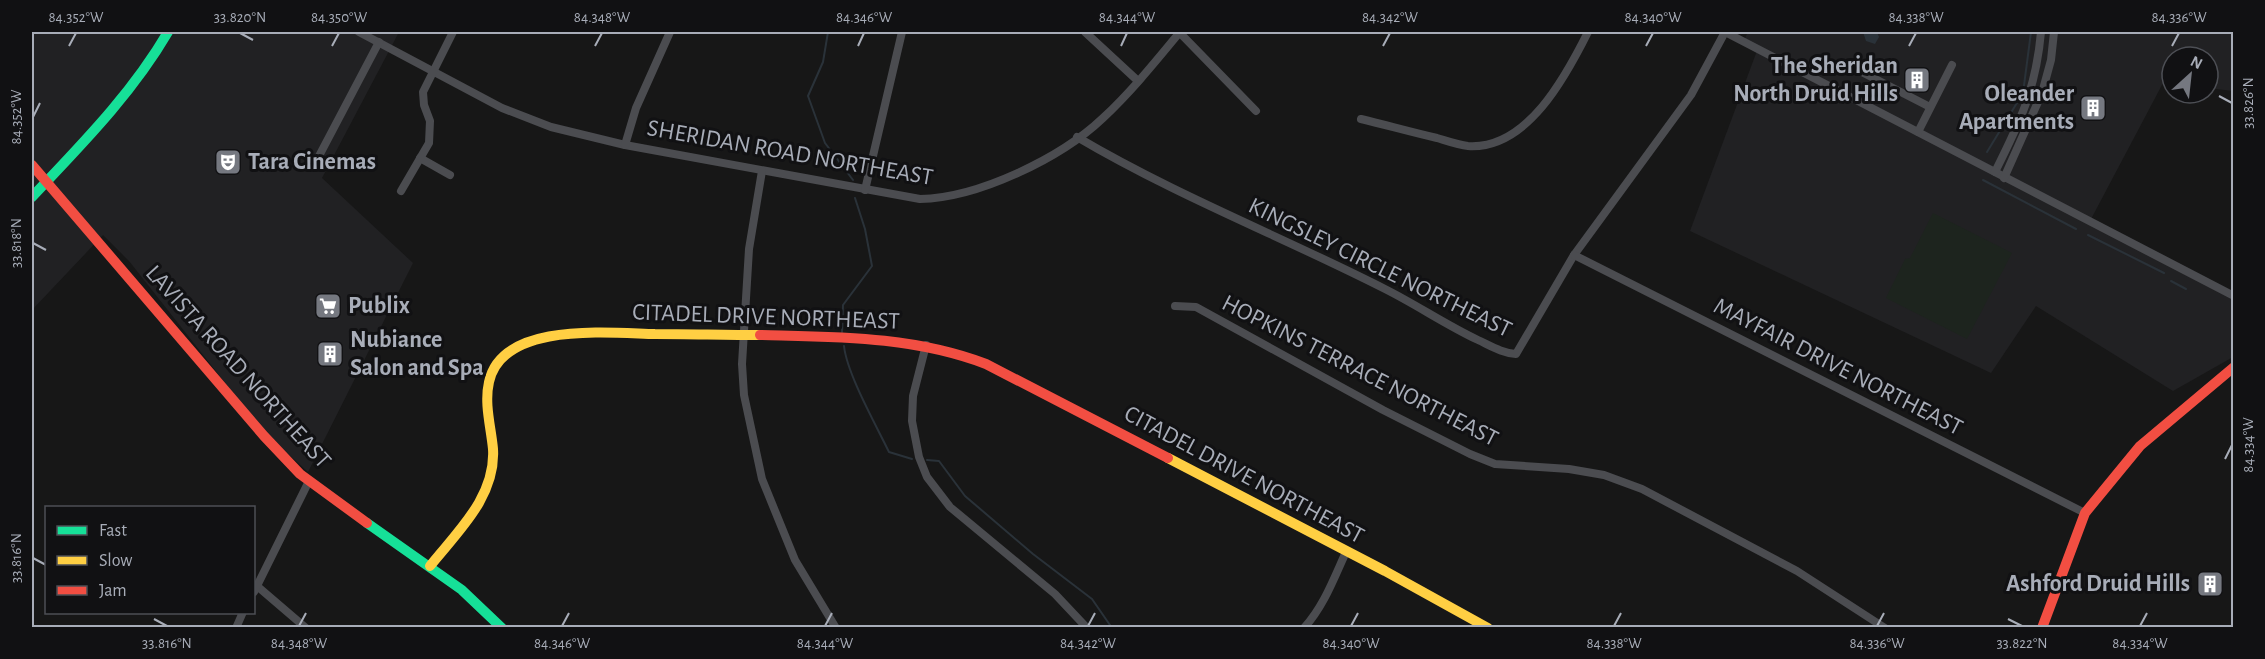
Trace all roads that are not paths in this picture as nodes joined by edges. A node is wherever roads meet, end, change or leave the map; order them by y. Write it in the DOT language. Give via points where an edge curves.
graph roads {
  1 [pos="168,32"];
  2 [pos="359,32"];
  3 [pos="453,32"];
  4 [pos="670,32"];
  5 [pos="902,32"];
  6 [pos="1085,32"];
  7 [pos="1180,32"];
  8 [pos="1588,32"];
  9 [pos="1725,32"];
  10 [pos="2040,32"];
  11 [pos="2054,32"];
  12 [pos="379,42"];
  13 [pos="1952,65"];
  14 [pos="1852,67"];
  15 [pos="432,70"];
  16 [pos="1138,81"];
  17 [pos="1930,107"];
  18 [pos="1256,111"];
  19 [pos="1361,119"];
  20 [pos="1918,132"];
  21 [pos="1077,137"];
  22 [pos="625,145"];
  23 [pos="319,156"];
  24 [pos="420,158"];
  25 [pos="32,165"];
  26 [pos="762,171"];
  27 [pos="1995,172"];
  28 [pos="450,175"];
  29 [pos="2004,178"];
  30 [pos="46,181"];
  31 [pos="865,190"];
  32 [pos="401,191"];
  33 [pos="32,196"];
  34 [pos="1574,255"];
  35 [pos="2234,296"];
  36 [pos="1175,306"];
  37 [pos="744,335"];
  38 [pos="926,345"];
  39 [pos="2234,367"];
  40 [pos="309,481"];
  41 [pos="2085,513"];
  42 [pos="1346,552"];
  43 [pos="430,566"];
  44 [pos="255,589"];
  45 [pos="306,627"];
  46 [pos="502,627"];
  47 [pos="836,627"];
  48 [pos="1087,627"];
  49 [pos="1304,627"];
  50 [pos="1488,627"];
  51 [pos="1885,627"];
  52 [pos="2042,627"];
  1 -- 30 [label="street" via="129,93"];
  2 -- 12 [label="street, SHERIDAN ROAD NORTHEAST"];
  3 -- 15 [label="street"];
  4 -- 22 [label="street" via="636,108"];
  5 -- 31 [label="street"];
  6 -- 16 [label="street"];
  7 -- 16 [label="street, SHERIDAN ROAD NORTHEAST"];
  7 -- 18 [label="street"];
  8 -- 19 [label="street" via="1549,97 1507,138 1488,145 1467,146"];
  9 -- 20 [label="street"];
  9 -- 34 [label="street, KINGSLEY CIRCLE NORTHEAST" via="1691,95"];
  10 -- 27 [label="street" via="2033,83 2021,119"];
  11 -- 29 [label="street" via="2042,93"];
  12 -- 15 [label="street, SHERIDAN ROAD NORTHEAST"];
  12 -- 23 [label="street"];
  13 -- 17 [label="street"];
  14 -- 17 [label="street"];
  15 -- 22 [label="street, SHERIDAN ROAD NORTHEAST" via="516,114"];
  15 -- 24 [label="street" via="423,92 430,121 429,143"];
  16 -- 21 [label="street, SHERIDAN ROAD NORTHEAST" via="1102,119"];
  17 -- 20 [label="street"];
  20 -- 27 [label="street"];
  21 -- 31 [label="street, SHERIDAN ROAD NORTHEAST" via="1027,169 941,199"];
  21 -- 34 [label="street, KINGSLEY CIRCLE NORTHEAST" via="1184,196 1388,290 1506,353 1516,354 1520,350"];
  22 -- 26 [label="street, SHERIDAN ROAD NORTHEAST"];
  24 -- 28 [label="street"];
  24 -- 32 [label="street"];
  25 -- 30 [label="street, LAVISTA ROAD NORTHEAST"];
  26 -- 31 [label="street, SHERIDAN ROAD NORTHEAST"];
  26 -- 37 [label="street" via="749,249"];
  27 -- 29 [label="street"];
  29 -- 35 [label="street"];
  30 -- 33 [label="street"];
  30 -- 40 [label="street, LAVISTA ROAD NORTHEAST" via="264,436"];
  34 -- 41 [label="street, MAYFAIR DRIVE NORTHEAST"];
  36 -- 51 [label="street, HOPKINS TERRACE NORTHEAST" via="1196,308 1383,410 1487,461 1604,475 1642,489 1797,571"];
  37 -- 38 [label="street, CITADEL DRIVE NORTHEAST" via="876,338"];
  37 -- 43 [label="street, CITADEL DRIVE NORTHEAST" via="576,332 530,341 506,353 492,371 486,399 493,447 490,479 478,504"];
  37 -- 47 [label="street" via="744,395 762,479 795,560"];
  38 -- 42 [label="street, CITADEL DRIVE NORTHEAST" via="986,364"];
  38 -- 48 [label="street" via="913,396 912,421 927,477 950,507 1055,594"];
  39 -- 41 [label="street" via="2140,446"];
  40 -- 43 [label="street, LAVISTA ROAD NORTHEAST"];
  40 -- 44 [label="street"];
  41 -- 52 [label="street"];
  42 -- 49 [label="street" via="1326,596"];
  42 -- 50 [label="street, CITADEL DRIVE NORTHEAST"];
  43 -- 46 [label="street, LAVISTA ROAD NORTHEAST"];
  44 -- 45 [label="street"];
}
